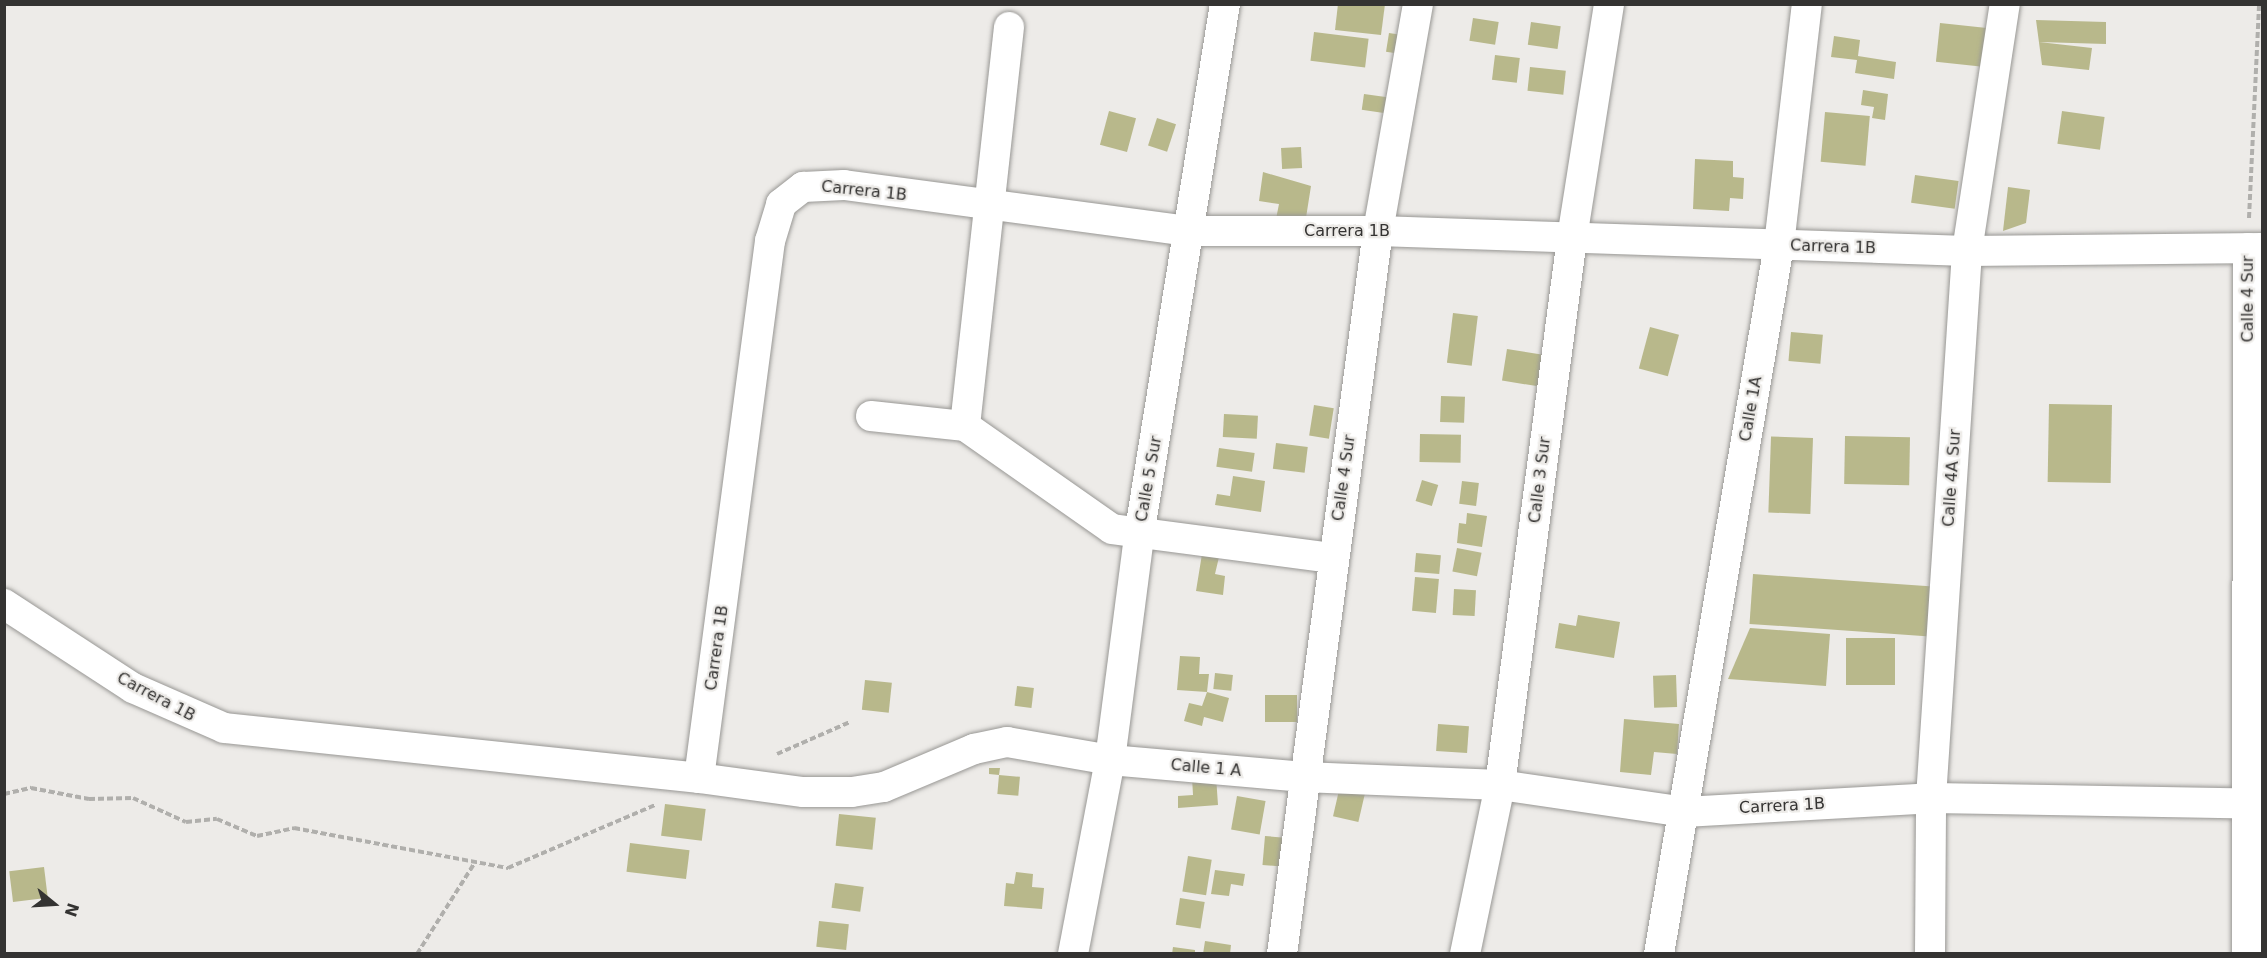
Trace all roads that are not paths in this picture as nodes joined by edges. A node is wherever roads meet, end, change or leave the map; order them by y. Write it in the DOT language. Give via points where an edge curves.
graph roads {
  1 [pos="1225,4"];
  2 [pos="1418,4"];
  3 [pos="1609,4"];
  4 [pos="1807,4"];
  5 [pos="2005,4"];
  6 [pos="1009,27"];
  7 [pos="990,207"];
  8 [pos="1191,231"];
  9 [pos="1378,231"];
  10 [pos="1572,238"];
  11 [pos="1779,245"];
  12 [pos="2255,248"];
  13 [pos="1967,251"];
  14 [pos="871,416"];
  15 [pos="965,426"];
  16 [pos="1139,536"];
  17 [pos="1333,558"];
  18 [pos="4,604"];
  19 [pos="1110,760"];
  20 [pos="1303,777"];
  21 [pos="699,778"];
  22 [pos="1500,785"];
  23 [pos="1931,798"];
  24 [pos="2256,804"];
  25 [pos="1684,812"];
  26 [pos="1074,954"];
  27 [pos="1282,954"];
  28 [pos="1465,954"];
  29 [pos="1659,954"];
  30 [pos="1930,954"];
  31 [pos="2247,954"];
  1 -- 8 [label="street, Calle 5 Sur"];
  2 -- 9 [label="street, Calle 4 Sur"];
  3 -- 10 [label="street, Calle 3 Sur"];
  4 -- 11 [label="street, Calle 1A"];
  5 -- 13 [label="street, Calle 4A Sur"];
  6 -- 7 [label="street"];
  7 -- 8 [label="street, Carrera 1B"];
  7 -- 15 [label="street"];
  7 -- 21 [label="street, Carrera 1B" via="844,185 794,188 781,204 770,241"];
  8 -- 9 [label="street, Carrera 1B"];
  8 -- 16 [label="street, Calle 5 Sur"];
  9 -- 10 [label="street, Carrera 1B"];
  9 -- 17 [label="street, Calle 4 Sur"];
  10 -- 11 [label="street, Carrera 1B"];
  10 -- 22 [label="street, Calle 3 Sur"];
  11 -- 13 [label="street, Carrera 1B"];
  11 -- 25 [label="street, Calle 1A"];
  12 -- 13 [label="street, Carrera 1B"];
  12 -- 24 [label="street, Calle 4 Sur"];
  13 -- 23 [label="street, Calle 4A Sur"];
  14 -- 15 [label="street"];
  15 -- 16 [label="street" via="1086,515"];
  16 -- 17 [label="street"];
  16 -- 19 [label="street, Calle 5 Sur"];
  17 -- 20 [label="street, Calle 4 Sur"];
  18 -- 21 [label="street, Carrera 1B" via="133,688 224,728"];
  19 -- 20 [label="street, Calle 1 A"];
  19 -- 21 [label="street, Calle 1 A" via="1007,742 974,749 884,787 852,792"];
  19 -- 26 [label="street, Calle 5 Sur"];
  20 -- 22 [label="street, Carrera 1B"];
  20 -- 27 [label="street, Calle 4 Sur"];
  22 -- 25 [label="street, Carrera 1B"];
  22 -- 28 [label="street, Calle 3 Sur"];
  23 -- 24 [label="street, Carrera 1B"];
  23 -- 25 [label="street, Carrera 1B"];
  23 -- 30 [label="street, Calle 4A Sur"];
  24 -- 31 [label="street, Calle 4 Sur"];
  25 -- 29 [label="street, Calle 1A"];
}
